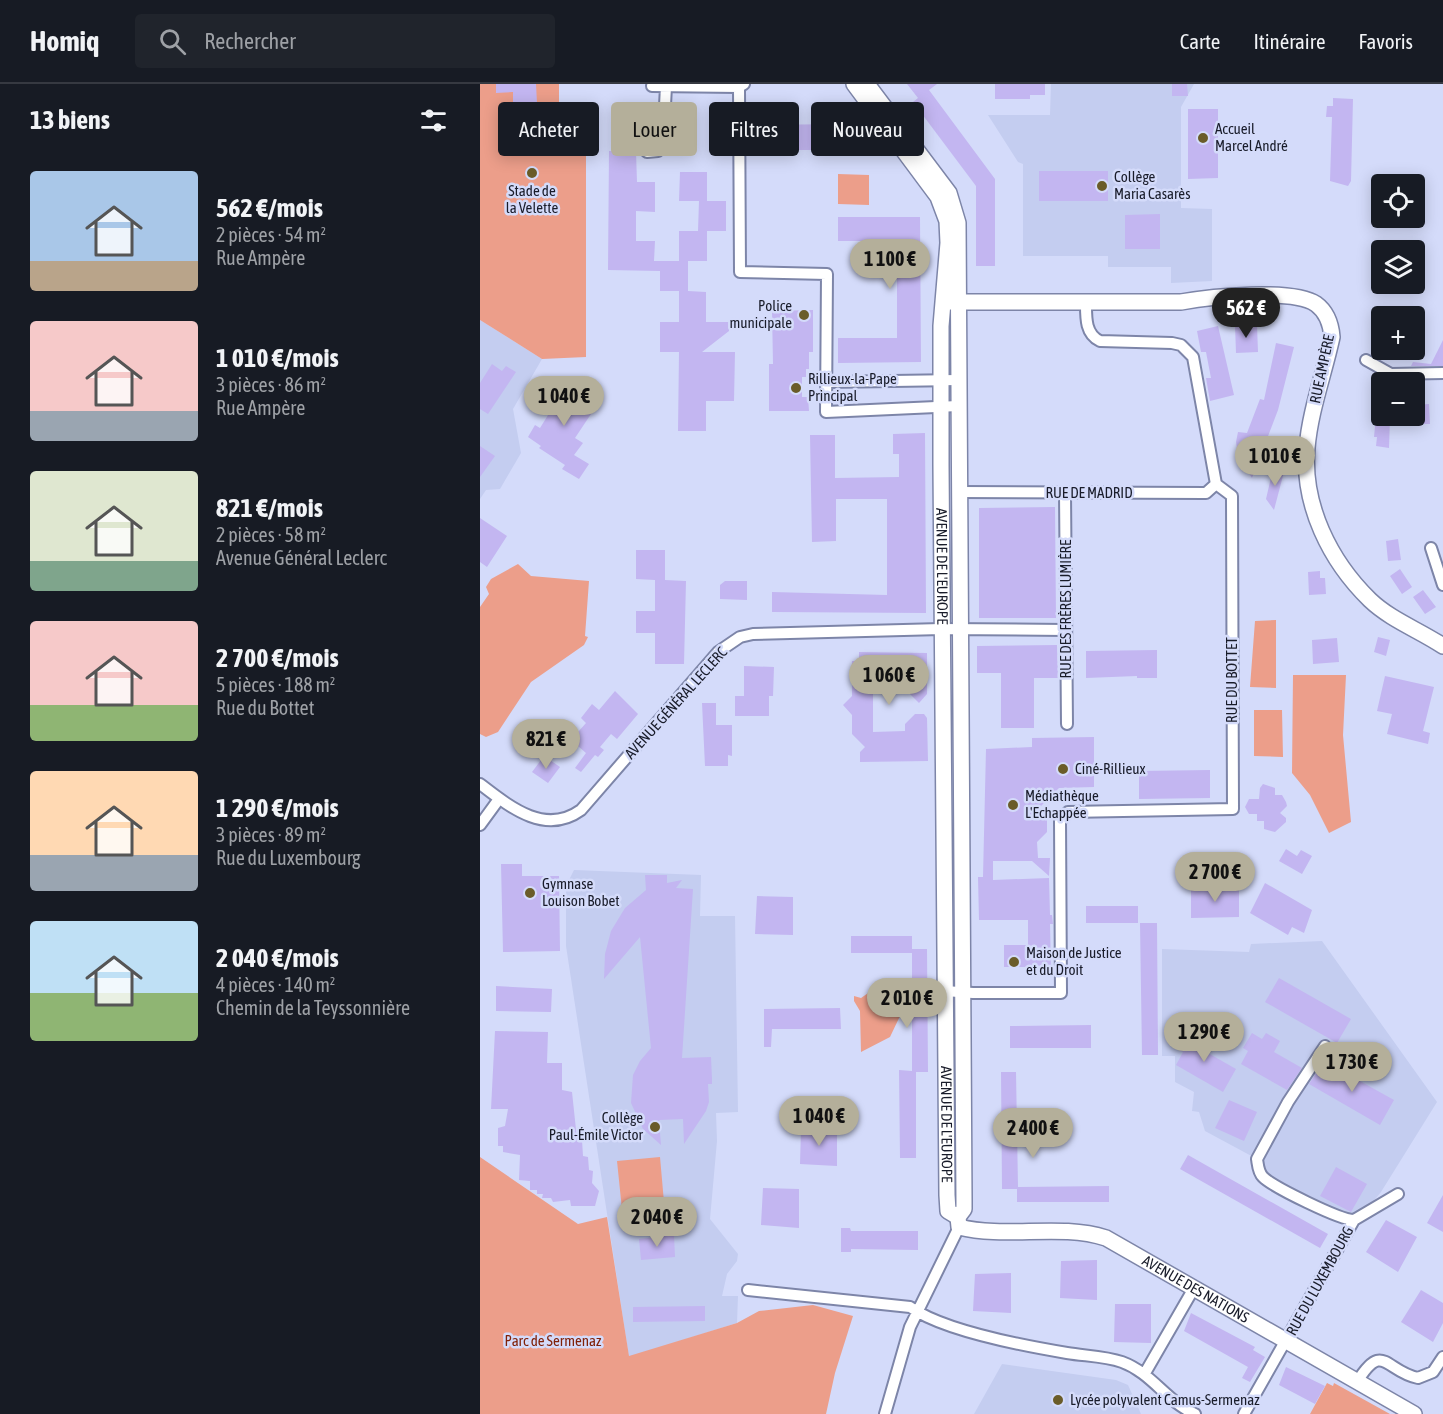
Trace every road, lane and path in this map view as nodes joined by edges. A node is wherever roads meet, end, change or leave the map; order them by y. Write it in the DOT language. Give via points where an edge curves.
graph roads {
  1 [pos="854,84"];
  2 [pos="867,84"];
  3 [pos="741,85"];
  4 [pos="652,86"];
  5 [pos="666,86"];
  6 [pos="665,102"];
  7 [pos="951,302"];
  8 [pos="1086,302"];
  9 [pos="1366,360"];
  10 [pos="1443,373"];
  11 [pos="958,380"];
  12 [pos="942,381"];
  13 [pos="826,382"];
  14 [pos="958,406"];
  15 [pos="941,407"];
  16 [pos="1216,484"];
  17 [pos="959,492"];
  18 [pos="1065,493"];
  19 [pos="1431,548"];
  20 [pos="1443,585"];
  21 [pos="941,629"];
  22 [pos="961,630"];
  23 [pos="1066,630"];
  24 [pos="1443,646"];
  25 [pos="1067,724"];
  26 [pos="480,784"];
  27 [pos="499,799"];
  28 [pos="480,825"];
  29 [pos="945,991"];
  30 [pos="963,991"];
  31 [pos="1325,1046"];
  32 [pos="1398,1194"];
  33 [pos="1354,1220"];
  34 [pos="958,1222"];
  35 [pos="1194,1288"];
  36 [pos="748,1290"];
  37 [pos="916,1311"];
  38 [pos="1287,1342"];
  39 [pos="1443,1357"];
  40 [pos="1145,1373"];
  41 [pos="1357,1382"];
  42 [pos="1406,1412"];
  43 [pos="885,1414"];
  44 [pos="1195,1414"];
  45 [pos="1244,1414"];
  1 -- 7 [label="street, AVENUE DE L'EUROPE" via="944,208 948,243 944,266"];
  2 -- 7 [label="street, AVENUE DE L'EUROPE" via="954,205 958,223"];
  3 -- 5 [label="street"];
  3 -- 13 [label="street" via="740,272 827,274"];
  4 -- 5 [label="street"];
  5 -- 6 [label="street"];
  7 -- 8 [label="street, RUE AMPÈRE"];
  7 -- 11 [label="street, AVENUE DE L'EUROPE"];
  7 -- 12 [label="street, AVENUE DE L'EUROPE" via="941,326"];
  8 -- 16 [label="street, RUE DU BOTTET" via="1088,330 1093,338 1172,343 1188,350"];
  8 -- 24 [label="street, RUE AMPÈRE" via="1282,296 1317,304 1330,325 1332,337 1307,449 1314,512 1340,565 1370,600"];
  9 -- 10 [label="street" via="1391,375"];
  11 -- 12 [label="street"];
  11 -- 14 [label="street, AVENUE DE L'EUROPE"];
  12 -- 13 [label="street"];
  12 -- 15 [label="street, AVENUE DE L'EUROPE"];
  13 -- 15 [label="street" via="826,412"];
  14 -- 15 [label="street"];
  14 -- 17 [label="street, AVENUE DE L'EUROPE"];
  15 -- 21 [label="street, AVENUE DE L'EUROPE"];
  16 -- 18 [label="street, RUE DE MADRID" via="1206,493"];
  16 -- 30 [label="street, RUE DU BOTTET" via="1232,496 1233,809 1068,812 1060,821 1061,993"];
  17 -- 18 [label="street, RUE DE MADRID"];
  17 -- 22 [label="street, AVENUE DE L'EUROPE"];
  18 -- 23 [label="street, RUE DES FRÈRES LUMIÈRE"];
  19 -- 20 [label="street"];
  21 -- 22 [label="street, AVENUE GÉNÉRAL LECLERC"];
  21 -- 27 [label="street, AVENUE GÉNÉRAL LECLERC" via="765,633 740,637 718,652 582,810 566,819 542,820 517,812"];
  21 -- 29 [label="street, AVENUE DE L'EUROPE"];
  22 -- 23 [label="street, AVENUE GÉNÉRAL LECLERC"];
  22 -- 30 [label="street, AVENUE DE L'EUROPE"];
  23 -- 25 [label="street, RUE DES FRÈRES LUMIÈRE"];
  26 -- 27 [label="street, AVENUE GÉNÉRAL LECLERC"];
  27 -- 28 [label="street"];
  29 -- 30 [label="street"];
  29 -- 34 [label="street, AVENUE DE L'EUROPE" via="946,1195 948,1211"];
  30 -- 34 [label="street, AVENUE DE L'EUROPE" via="964,1209"];
  31 -- 33 [label="street, RUE DU LUXEMBOURG" via="1288,1102 1257,1159 1258,1169 1262,1177 1306,1201"];
  32 -- 33 [label="street, RUE DU LUXEMBOURG"];
  33 -- 38 [label="street, RUE DU LUXEMBOURG" via="1295,1321"];
  34 -- 35 [label="street, AVENUE DES NATIONS" via="979,1232 1086,1232 1125,1248"];
  34 -- 37 [label="street, AVENUE DE L'EUROPE"];
  35 -- 38 [label="street, AVENUE DES NATIONS"];
  35 -- 40 [label="street"];
  36 -- 37 [label="street" via="910,1307"];
  37 -- 40 [label="street" via="998,1339 1118,1361"];
  37 -- 43 [label="street, AVENUE DE L'EUROPE"];
  38 -- 41 [label="street, AVENUE DES NATIONS"];
  38 -- 45 [label="street, RUE DU LUXEMBOURG"];
  39 -- 41 [label="street" via="1434,1372 1418,1378 1382,1360 1374,1360"];
  40 -- 44 [label="street" via="1178,1406"];
  41 -- 42 [label="street, AVENUE DES NATIONS"];
}
